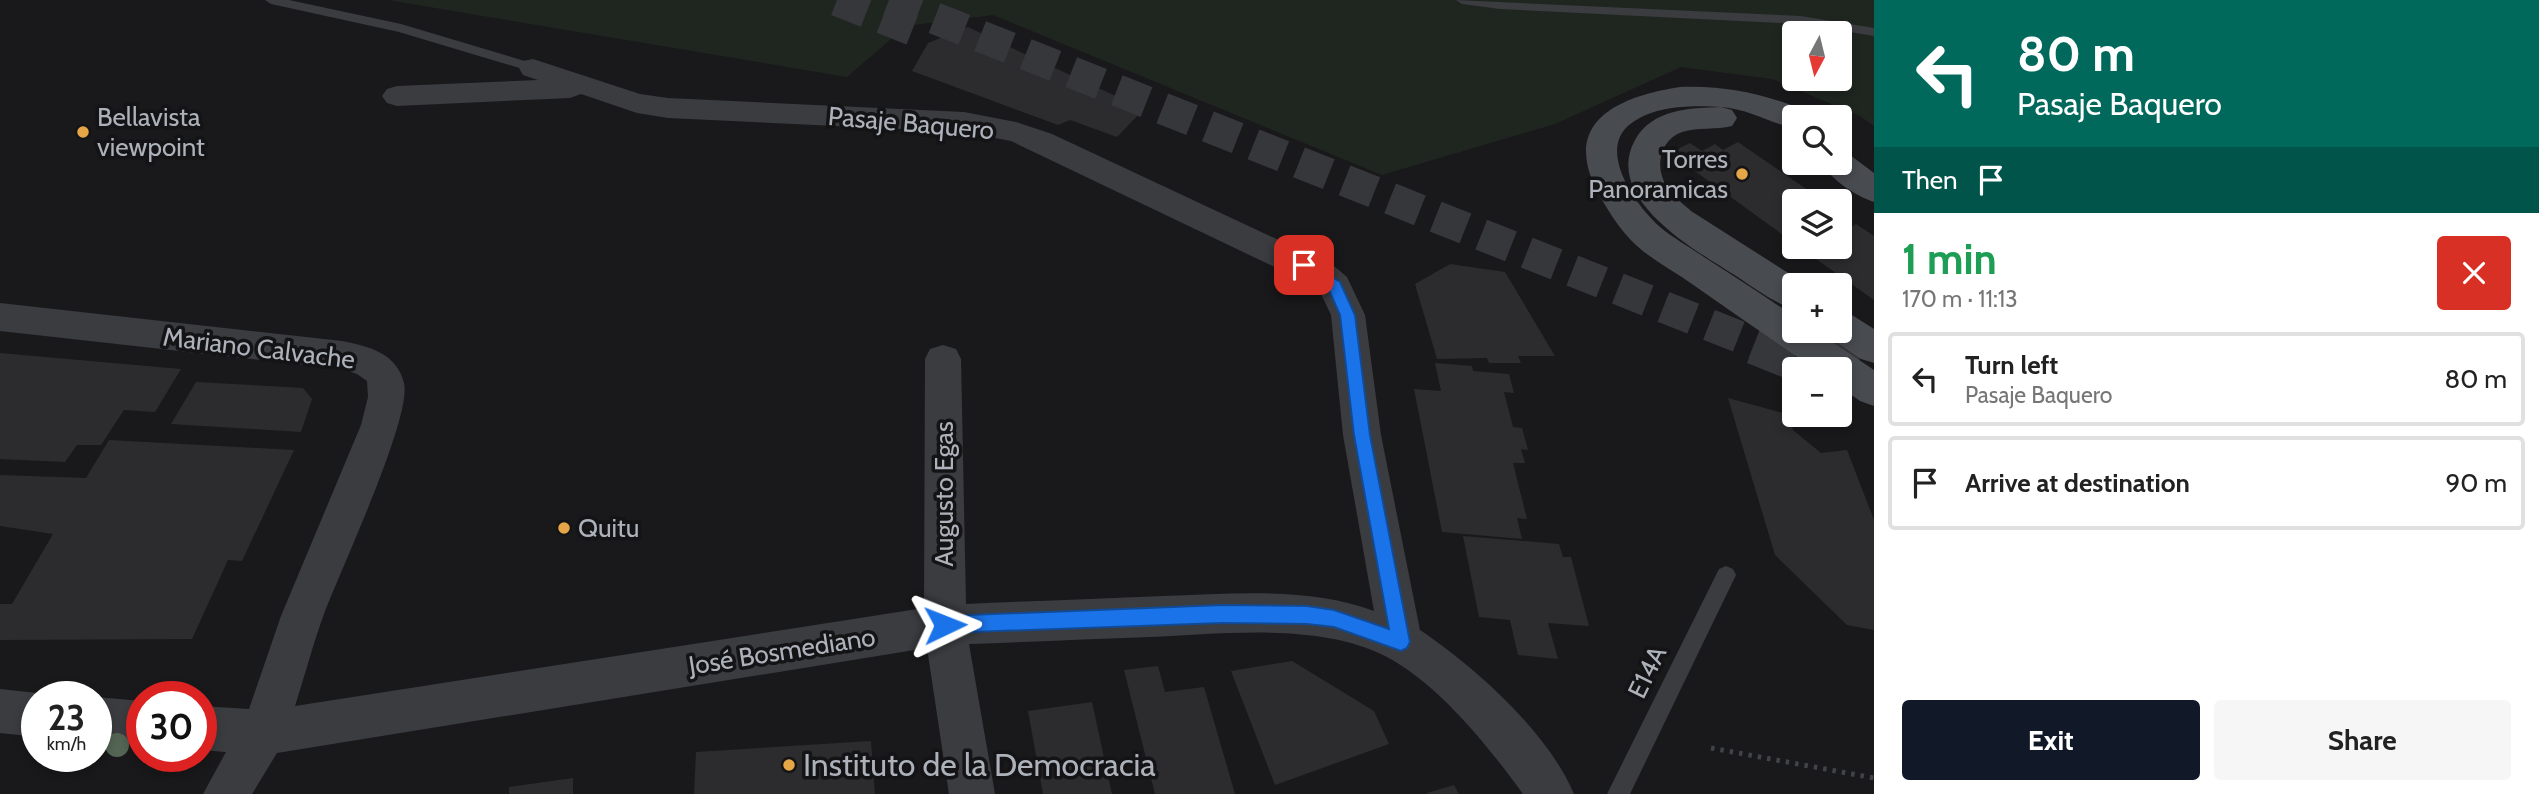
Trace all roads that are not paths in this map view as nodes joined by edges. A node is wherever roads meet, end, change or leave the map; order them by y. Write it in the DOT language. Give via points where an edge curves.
graph roads {
  1 [pos="271,0"];
  2 [pos="1462,0"];
  3 [pos="1874,32"];
  4 [pos="533,68"];
  5 [pos="589,87"];
  6 [pos="397,96"];
  7 [pos="1782,114"];
  8 [pos="1782,131"];
  9 [pos="1852,151"];
  10 [pos="1874,167"];
  11 [pos="1852,174"];
  12 [pos="1874,190"];
  13 [pos="1782,287"];
  14 [pos="0,317"];
  15 [pos="1852,334"];
  16 [pos="1874,348"];
  17 [pos="943,359"];
  18 [pos="1874,390"];
  19 [pos="1726,575"];
  20 [pos="945,625"];
  21 [pos="1401,642"];
  22 [pos="0,711"];
  23 [pos="21,713"];
  24 [pos="217,729"];
  25 [pos="264,733"];
  26 [pos="226,794"];
  27 [pos="972,794"];
  28 [pos="1551,794"];
  29 [pos="1618,794"];
  1 -- 4 [label="lane, Pasaje Baquero" via="401,28"];
  2 -- 3 [label="lane" via="1801,20"];
  4 -- 5 [label="street, Pasaje Baquero"];
  5 -- 6 [label="street"];
  5 -- 21 [label="street, Pasaje Baquero" via="668,108 964,122 1016,132 1322,275 1335,286 1348,315 1362,435"];
  7 -- 18 [label="main road" via="1724,97 1686,94 1658,99 1628,111 1609,126 1601,145 1604,173 1621,205 1648,236"];
  8 -- 13 [label="main road" via="1722,118 1692,119 1666,125 1650,138 1642,160 1654,194 1675,217"];
  9 -- 10 [label="main road"];
  11 -- 12 [label="main road"];
  14 -- 25 [label="street, Mariano Calvache" via="342,355 369,362 385,374 387,403 378,432 302,616"];
  15 -- 16 [label="main road"];
  17 -- 20 [label="street, Augusto Egas"];
  19 -- 29 [label="lane, E14A"];
  20 -- 21 [label="street, José Bosmediano" via="1307,615 1334,619"];
  20 -- 25 [label="street, José Bosmediano"];
  20 -- 27 [label="street, Augusto Egas"];
  21 -- 28 [label="street, José Bosmediano" via="1483,709"];
  22 -- 23 [label="street"];
  24 -- 25 [label="street, José Bosmediano"];
  25 -- 26 [label="street"];
}
